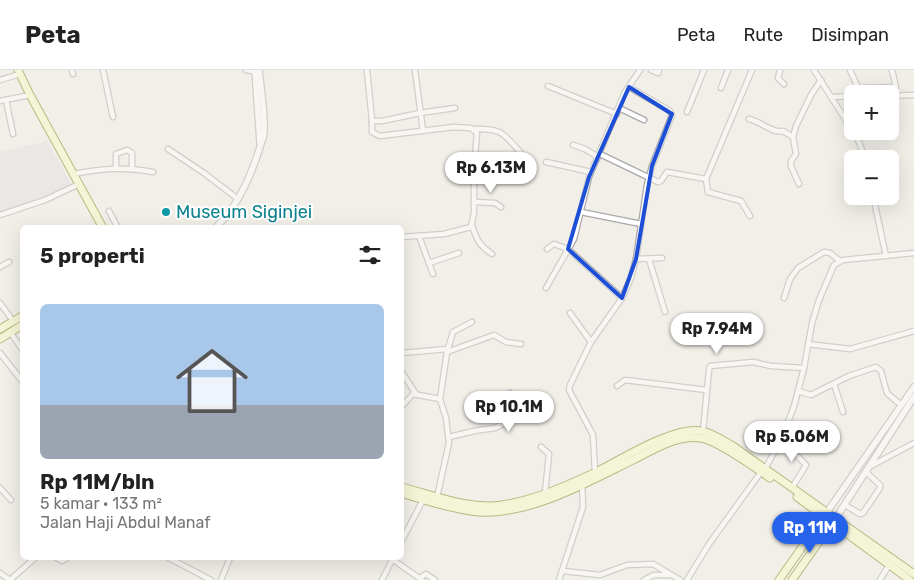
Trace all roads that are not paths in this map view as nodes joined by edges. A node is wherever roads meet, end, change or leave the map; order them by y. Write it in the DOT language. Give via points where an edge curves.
graph roads {
  1 [pos="103,70"];
  2 [pos="246,70"];
  3 [pos="367,70"];
  4 [pos="415,70"];
  5 [pos="640,70"];
  6 [pos="651,70"];
  7 [pos="659,70"];
  8 [pos="704,70"];
  9 [pos="728,70"];
  10 [pos="752,70"];
  11 [pos="780,70"];
  12 [pos="814,70"];
  13 [pos="850,70"];
  14 [pos="892,70"];
  15 [pos="257,71"];
  16 [pos="19,72"];
  17 [pos="0,80"];
  18 [pos="821,80"];
  19 [pos="784,84"];
  20 [pos="548,86"];
  21 [pos="628,87"];
  22 [pos="720,88"];
  23 [pos="30,95"];
  24 [pos="914,95"];
  25 [pos="844,96"];
  26 [pos="899,96"];
  27 [pos="832,97"];
  28 [pos="6,100"];
  29 [pos="0,101"];
  30 [pos="455,108"];
  31 [pos="618,111"];
  32 [pos="687,112"];
  33 [pos="420,113"];
  34 [pos="844,116"];
  35 [pos="113,117"];
  36 [pos="749,119"];
  37 [pos="644,120"];
  38 [pos="372,121"];
  39 [pos="473,129"];
  40 [pos="422,131"];
  41 [pos="13,134"];
  42 [pos="793,137"];
  43 [pos="573,145"];
  44 [pos="168,149"];
  45 [pos="521,153"];
  46 [pos="599,156"];
  47 [pos="546,162"];
  48 [pos="116,168"];
  49 [pos="132,169"];
  50 [pos="153,172"];
  51 [pos="591,172"];
  52 [pos="74,174"];
  53 [pos="649,178"];
  54 [pos="706,179"];
  55 [pos="79,184"];
  56 [pos="799,184"];
  57 [pos="238,199"];
  58 [pos="474,202"];
  59 [pos="875,205"];
  60 [pos="501,206"];
  61 [pos="109,211"];
  62 [pos="581,212"];
  63 [pos="0,215"];
  64 [pos="750,216"];
  65 [pos="641,224"];
  66 [pos="101,225"];
  67 [pos="116,225"];
  68 [pos="218,225"];
  69 [pos="472,225"];
  70 [pos="419,236"];
  71 [pos="404,237"];
  72 [pos="547,249"];
  73 [pos="568,249"];
  74 [pos="914,253"];
  75 [pos="460,254"];
  76 [pos="492,254"];
  77 [pos="886,256"];
  78 [pos="662,258"];
  79 [pos="636,259"];
  80 [pos="649,259"];
  81 [pos="840,261"];
  82 [pos="9,262"];
  83 [pos="429,263"];
  84 [pos="0,267"];
  85 [pos="433,274"];
  86 [pos="546,288"];
  87 [pos="622,298"];
  88 [pos="784,298"];
  89 [pos="0,303"];
  90 [pos="665,312"];
  91 [pos="570,313"];
  92 [pos="20,317"];
  93 [pos="12,321"];
  94 [pos="472,322"];
  95 [pos="20,326"];
  96 [pos="0,329"];
  97 [pos="914,331"];
  98 [pos="10,332"];
  99 [pos="0,339"];
  100 [pos="591,342"];
  101 [pos="521,344"];
  102 [pos="808,344"];
  103 [pos="20,346"];
  104 [pos="447,351"];
  105 [pos="404,353"];
  106 [pos="0,354"];
  107 [pos="804,368"];
  108 [pos="404,376"];
  109 [pos="20,379"];
  110 [pos="834,384"];
  111 [pos="617,386"];
  112 [pos="914,387"];
  113 [pos="706,390"];
  114 [pos="798,391"];
  115 [pos="510,393"];
  116 [pos="416,394"];
  117 [pos="914,397"];
  118 [pos="440,399"];
  119 [pos="404,404"];
  120 [pos="901,404"];
  121 [pos="842,412"];
  122 [pos="703,431"];
  123 [pos="449,437"];
  124 [pos="781,440"];
  125 [pos="914,443"];
  126 [pos="541,447"];
  127 [pos="868,469"];
  128 [pos="763,470"];
  129 [pos="595,472"];
  130 [pos="582,484"];
  131 [pos="404,488"];
  132 [pos="792,488"];
  133 [pos="1,491"];
  134 [pos="404,494"];
  135 [pos="545,494"];
  136 [pos="437,497"];
  137 [pos="11,500"];
  138 [pos="423,500"];
  139 [pos="845,505"];
  140 [pos="825,514"];
  141 [pos="834,520"];
  142 [pos="404,536"];
  143 [pos="33,560"];
  144 [pos="173,560"];
  145 [pos="229,560"];
  146 [pos="392,560"];
  147 [pos="396,560"];
  148 [pos="889,565"];
  149 [pos="563,570"];
  150 [pos="0,573"];
  151 [pos="914,574"];
  152 [pos="672,575"];
  153 [pos="421,579"];
  154 [pos="10,580"];
  155 [pos="212,580"];
  156 [pos="221,580"];
  157 [pos="382,580"];
  158 [pos="435,580"];
  159 [pos="559,580"];
  160 [pos="644,580"];
  161 [pos="680,580"];
  162 [pos="687,580"];
  163 [pos="779,580"];
  164 [pos="792,580"];
  165 [pos="880,580"];
  166 [pos="910,580"];
  1 -- 35 [label="street"];
  2 -- 15 [label="street"];
  3 -- 38 [label="street"];
  4 -- 33 [label="street"];
  5 -- 21 [label="street"];
  6 -- 7 [label="street" via="658,73"];
  8 -- 32 [label="street"];
  9 -- 22 [label="street"];
  10 -- 54 [label="street"];
  11 -- 19 [label="street" via="778,78"];
  12 -- 18 [label="street"];
  13 -- 14 [label="street" via="858,88 896,87"];
  15 -- 57 [label="street" via="264,132 250,176"];
  16 -- 17 [label="street"];
  16 -- 23 [label="main road"];
  18 -- 27 [label="street"];
  18 -- 42 [label="street"];
  20 -- 31 [label="street"];
  21 -- 31 [label="street"];
  21 -- 53 [label="street" via="672,114"];
  23 -- 28 [label="street"];
  23 -- 52 [label="main road"];
  24 -- 26 [label="street"];
  25 -- 27 [label="street"];
  27 -- 34 [label="street"];
  28 -- 29 [label="street"];
  28 -- 41 [label="street"];
  30 -- 33 [label="street"];
  31 -- 37 [label="street"];
  31 -- 46 [label="street"];
  33 -- 38 [label="street"];
  33 -- 40 [label="street"];
  36 -- 42 [label="street"];
  38 -- 40 [label="street" via="372,132 378,136"];
  39 -- 40 [label="street" via="454,127"];
  39 -- 45 [label="street" via="501,132"];
  39 -- 58 [label="street" via="477,135"];
  42 -- 56 [label="street" via="796,151 791,166"];
  43 -- 46 [label="street"];
  44 -- 57 [label="street"];
  46 -- 51 [label="street"];
  46 -- 53 [label="street"];
  47 -- 51 [label="street"];
  48 -- 49 [label="street"];
  48 -- 49 [label="street" via="116,154 128,150 132,153"];
  48 -- 52 [label="street"];
  49 -- 50 [label="street"];
  51 -- 62 [label="street"];
  52 -- 55 [label="main road"];
  53 -- 54 [label="street" via="659,182 668,172"];
  53 -- 65 [label="street"];
  54 -- 64 [label="street" via="708,192 741,201"];
  55 -- 63 [label="street"];
  55 -- 66 [label="main road"];
  57 -- 68 [label="street"];
  58 -- 60 [label="street"];
  58 -- 69 [label="street"];
  59 -- 77 [label="street"];
  61 -- 67 [label="street"];
  62 -- 65 [label="street"];
  62 -- 73 [label="street"];
  65 -- 79 [label="street"];
  69 -- 70 [label="street" via="444,234"];
  69 -- 76 [label="street" via="478,242"];
  70 -- 71 [label="street"];
  70 -- 83 [label="street"];
  72 -- 73 [label="street" via="554,244"];
  73 -- 86 [label="street"];
  73 -- 87 [label="street"];
  74 -- 77 [label="street"];
  75 -- 83 [label="street"];
  77 -- 81 [label="street"];
  78 -- 80 [label="street"];
  79 -- 80 [label="street"];
  79 -- 87 [label="street"];
  80 -- 90 [label="street"];
  81 -- 88 [label="street" via="833,254 820,253 793,272"];
  81 -- 102 [label="street" via="832,268 819,300"];
  82 -- 84 [label="street"];
  83 -- 85 [label="street"];
  87 -- 100 [label="street"];
  89 -- 93 [label="street"];
  91 -- 100 [label="street"];
  92 -- 93 [label="main road"];
  93 -- 96 [label="main road"];
  94 -- 104 [label="street" via="453,332"];
  95 -- 98 [label="main road"];
  97 -- 102 [label="street" via="850,349"];
  98 -- 99 [label="main road"];
  98 -- 103 [label="street"];
  100 -- 129 [label="street" via="569,390 593,435"];
  101 -- 104 [label="street" via="506,342 494,335"];
  102 -- 107 [label="street"];
  104 -- 105 [label="street"];
  104 -- 118 [label="street"];
  106 -- 109 [label="street"];
  107 -- 113 [label="street" via="753,362 710,366"];
  107 -- 114 [label="street"];
  108 -- 116 [label="street"];
  110 -- 114 [label="street" via="812,395"];
  110 -- 120 [label="street" via="878,367 887,393"];
  110 -- 121 [label="street"];
  111 -- 113 [label="street" via="625,380"];
  112 -- 120 [label="street"];
  113 -- 122 [label="street"];
  114 -- 124 [label="street"];
  115 -- 123 [label="street" via="522,412 518,417 495,428"];
  116 -- 118 [label="street"];
  116 -- 119 [label="street"];
  117 -- 127 [label="street"];
  118 -- 123 [label="street"];
  120 -- 140 [label="street"];
  122 -- 128 [label="main road" via="733,446"];
  122 -- 129 [label="main road" via="665,438"];
  123 -- 136 [label="street"];
  124 -- 128 [label="street"];
  124 -- 132 [label="street" via="806,465"];
  125 -- 127 [label="street"];
  126 -- 135 [label="street" via="548,454"];
  127 -- 139 [label="street"];
  127 -- 139 [label="street" via="880,488 862,514"];
  128 -- 130 [label="main road" via="709,440 696,437 671,442"];
  128 -- 132 [label="main road"];
  128 -- 140 [label="main road"];
  128 -- 162 [label="street"];
  129 -- 135 [label="main road"];
  130 -- 138 [label="main road" via="526,507 504,510 480,512"];
  130 -- 149 [label="street" via="583,507"];
  131 -- 136 [label="main road"];
  132 -- 140 [label="main road"];
  133 -- 137 [label="street"];
  134 -- 138 [label="main road"];
  135 -- 136 [label="main road" via="486,506"];
  138 -- 142 [label="street"];
  139 -- 141 [label="street"];
  140 -- 141 [label="main road"];
  140 -- 163 [label="main road"];
  141 -- 148 [label="main road"];
  141 -- 151 [label="main road"];
  141 -- 164 [label="main road"];
  143 -- 154 [label="street"];
  144 -- 155 [label="street"];
  145 -- 156 [label="street"];
  146 -- 157 [label="street"];
  147 -- 153 [label="street"];
  148 -- 165 [label="street"];
  148 -- 166 [label="main road"];
  149 -- 152 [label="street" via="603,574 628,565 650,564"];
  149 -- 159 [label="street"];
  150 -- 154 [label="street"];
  152 -- 160 [label="street" via="654,575"];
  152 -- 161 [label="street"];
  153 -- 158 [label="street" via="426,574"];
}
